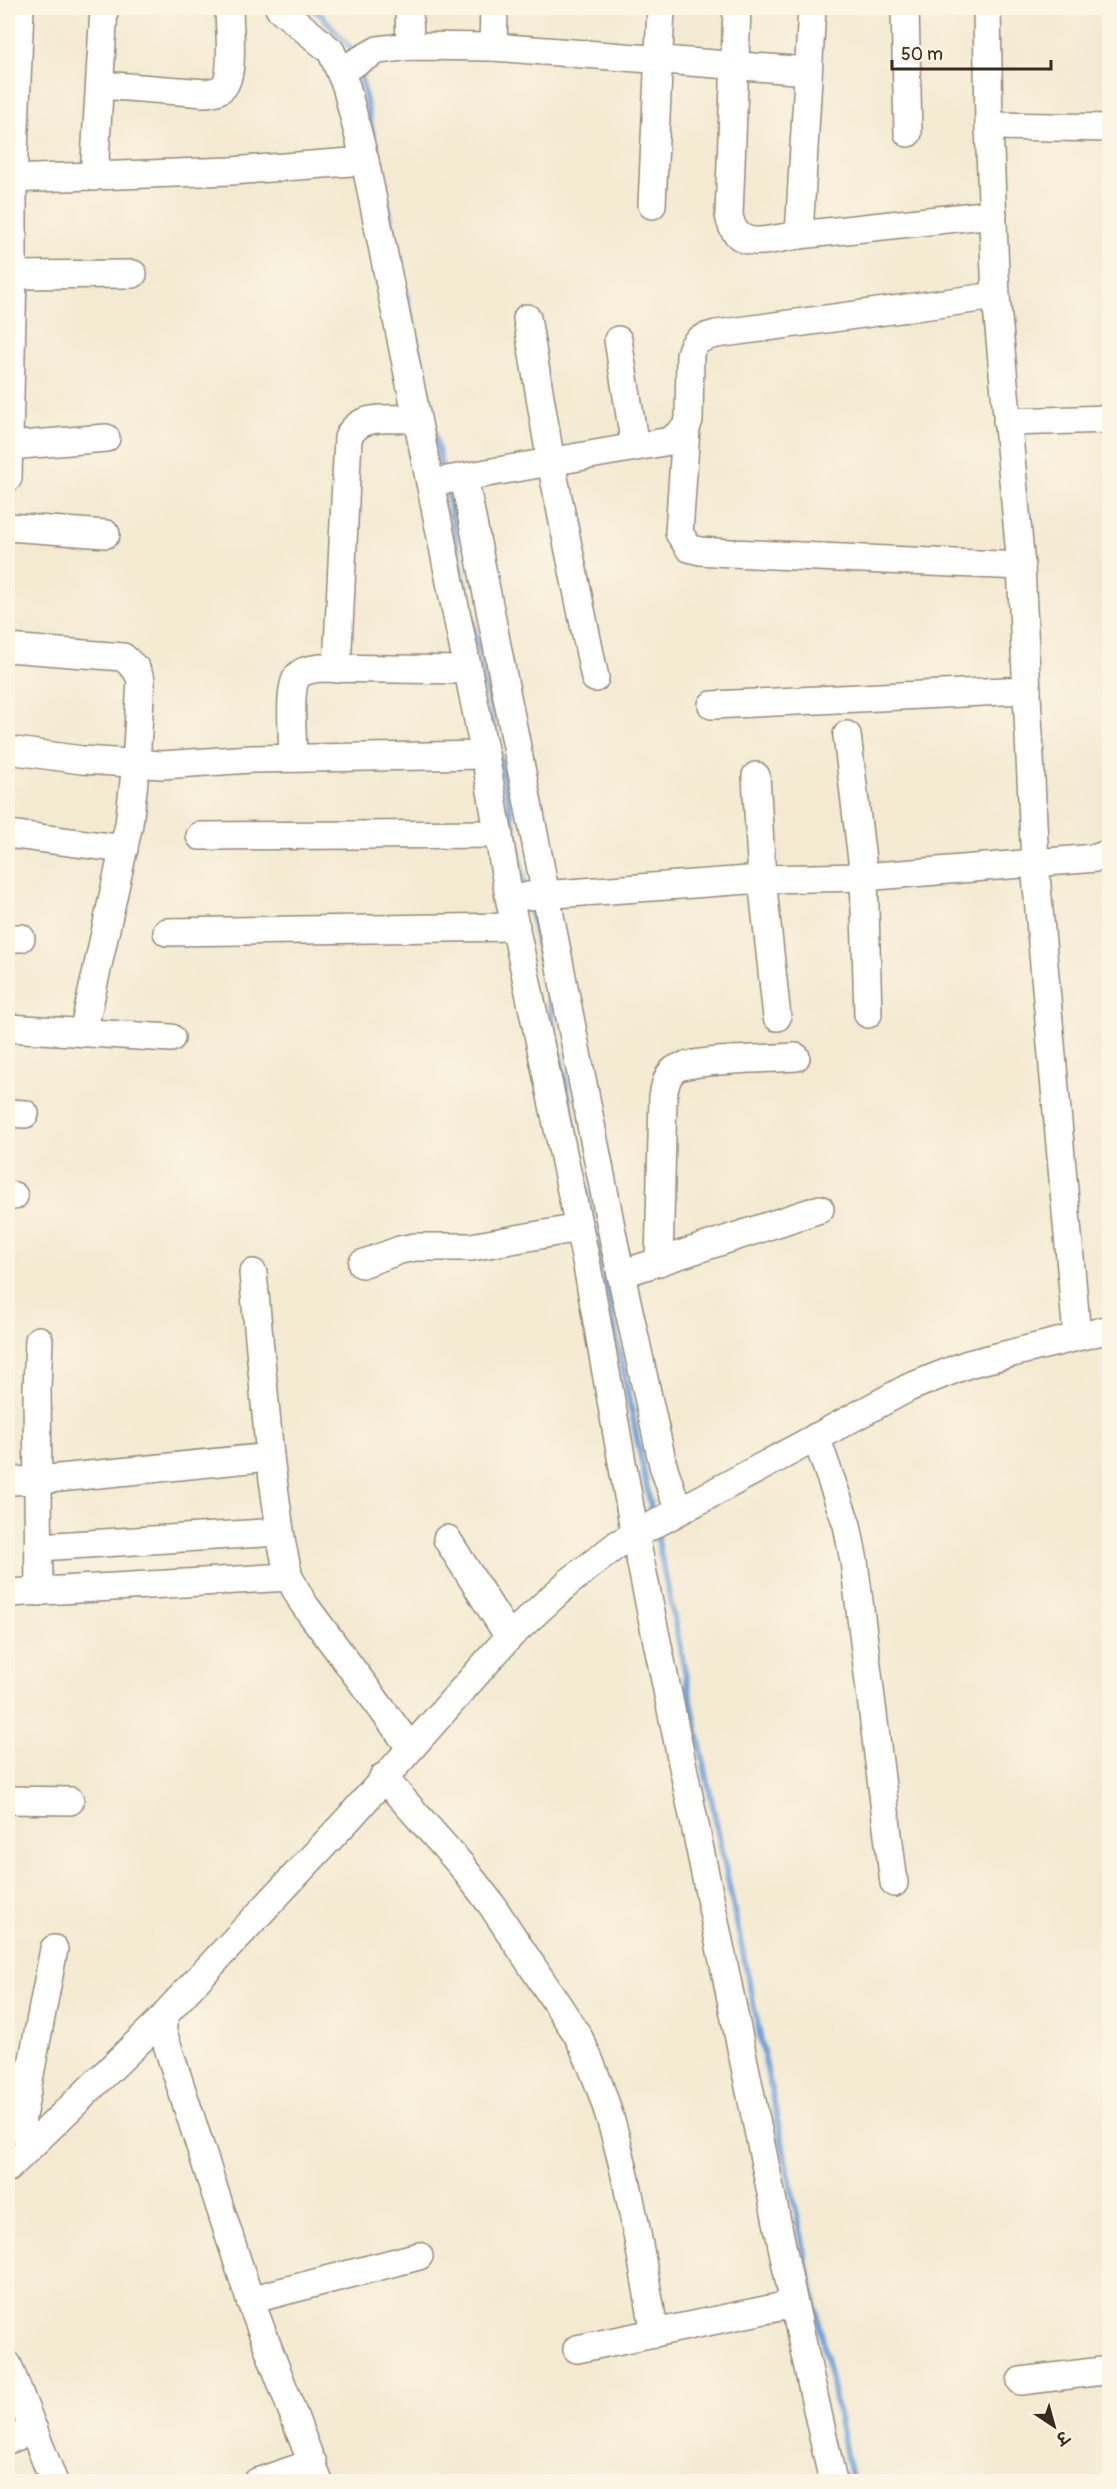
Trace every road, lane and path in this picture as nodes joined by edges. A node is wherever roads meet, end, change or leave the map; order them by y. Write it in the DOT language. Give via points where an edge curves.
graph roads {
  1 [pos="20,8"];
  2 [pos="105,8"];
  3 [pos="229,8"];
  4 [pos="279,8"];
  5 [pos="410,8"];
  6 [pos="494,8"];
  7 [pos="661,8"];
  8 [pos="737,8"];
  9 [pos="812,8"];
  10 [pos="905,8"];
  11 [pos="987,8"];
  12 [pos="410,46"];
  13 [pos="494,47"];
  14 [pos="659,61"];
  15 [pos="353,64"];
  16 [pos="736,65"];
  17 [pos="808,71"];
  18 [pos="101,85"];
  19 [pos="989,126"];
  20 [pos="1110,128"];
  21 [pos="908,133"];
  22 [pos="365,161"];
  23 [pos="94,177"];
  24 [pos="10,178"];
  25 [pos="652,205"];
  26 [pos="993,214"];
  27 [pos="799,235"];
  28 [pos="133,274"];
  29 [pos="13,275"];
  30 [pos="996,296"];
  31 [pos="526,318"];
  32 [pos="618,340"];
  33 [pos="416,419"];
  34 [pos="1110,419"];
  35 [pos="1007,422"];
  36 [pos="686,428"];
  37 [pos="106,438"];
  38 [pos="9,446"];
  39 [pos="634,447"];
  40 [pos="551,463"];
  41 [pos="8,478"];
  42 [pos="446,480"];
  43 [pos="8,527"];
  44 [pos="106,534"];
  45 [pos="1021,566"];
  46 [pos="8,648"];
  47 [pos="337,669"];
  48 [pos="468,670"];
  49 [pos="595,678"];
  50 [pos="1027,690"];
  51 [pos="712,705"];
  52 [pos="848,735"];
  53 [pos="8,750"];
  54 [pos="485,755"];
  55 [pos="293,758"];
  56 [pos="136,764"];
  57 [pos="756,776"];
  58 [pos="8,834"];
  59 [pos="499,834"];
  60 [pos="200,836"];
  61 [pos="124,849"];
  62 [pos="1110,853"];
  63 [pos="1035,864"];
  64 [pos="864,877"];
  65 [pos="762,879"];
  66 [pos="528,896"];
  67 [pos="516,927"];
  68 [pos="167,932"];
  69 [pos="868,1014"];
  70 [pos="777,1017"];
  71 [pos="8,1028"];
  72 [pos="82,1033"];
  73 [pos="171,1038"];
  74 [pos="796,1057"];
  75 [pos="820,1209"];
  76 [pos="579,1228"];
  77 [pos="659,1262"];
  78 [pos="362,1264"];
  79 [pos="253,1273"];
  80 [pos="621,1275"];
  81 [pos="1110,1329"];
  82 [pos="1077,1336"];
  83 [pos="39,1340"];
  84 [pos="816,1437"];
  85 [pos="270,1457"];
  86 [pos="39,1480"];
  87 [pos="8,1481"];
  88 [pos="677,1511"];
  89 [pos="642,1531"];
  90 [pos="280,1532"];
  91 [pos="447,1539"];
  92 [pos="39,1546"];
  93 [pos="289,1577"];
  94 [pos="39,1592"];
  95 [pos="8,1593"];
  96 [pos="509,1637"];
  97 [pos="410,1747"];
  98 [pos="383,1777"];
  99 [pos="8,1800"];
  100 [pos="70,1801"];
  101 [pos="894,1883"];
  102 [pos="54,1949"];
  103 [pos="165,2016"];
  104 [pos="30,2146"];
  105 [pos="8,2168"];
  106 [pos="419,2256"];
  107 [pos="250,2300"];
  108 [pos="794,2304"];
  109 [pos="655,2333"];
  110 [pos="577,2349"];
  111 [pos="8,2364"];
  112 [pos="1110,2370"];
  113 [pos="1021,2380"];
  114 [pos="34,2430"];
  115 [pos="8,2440"];
  116 [pos="316,2472"];
  117 [pos="54,2481"];
  118 [pos="257,2481"];
  119 [pos="833,2481"];
  1 -- 24 [label="street"];
  2 -- 18 [label="street"];
  3 -- 18 [label="street" via="229,73 224,86 215,92"];
  4 -- 15 [label="street"];
  5 -- 12 [label="street"];
  6 -- 13 [label="street"];
  7 -- 14 [label="street"];
  8 -- 16 [label="street"];
  9 -- 17 [label="street"];
  10 -- 21 [label="street"];
  11 -- 19 [label="street"];
  12 -- 13 [label="street"];
  12 -- 15 [label="street" via="389,47"];
  13 -- 14 [label="street"];
  14 -- 16 [label="street"];
  14 -- 25 [label="street"];
  15 -- 22 [label="street" via="346,86"];
  16 -- 17 [label="street"];
  16 -- 27 [label="street" via="731,226 735,235 745,240"];
  17 -- 27 [label="street"];
  18 -- 23 [label="street"];
  19 -- 20 [label="street"];
  19 -- 26 [label="street"];
  22 -- 23 [label="street"];
  22 -- 33 [label="street"];
  23 -- 24 [label="street"];
  24 -- 29 [label="street"];
  26 -- 27 [label="street"];
  26 -- 30 [label="street"];
  28 -- 29 [label="street"];
  29 -- 38 [label="street"];
  30 -- 35 [label="street"];
  30 -- 36 [label="street" via="698,339 690,354"];
  31 -- 40 [label="street"];
  32 -- 39 [label="street"];
  33 -- 42 [label="street"];
  33 -- 47 [label="street" via="367,420 352,428 348,438"];
  34 -- 35 [label="street"];
  35 -- 45 [label="street"];
  36 -- 39 [label="street" via="670,441"];
  36 -- 45 [label="street" via="679,533 689,548"];
  37 -- 38 [label="street"];
  38 -- 41 [label="street"];
  39 -- 40 [label="street"];
  40 -- 42 [label="street"];
  40 -- 49 [label="street"];
  42 -- 48 [label="street"];
  42 -- 66 [label="street"];
  43 -- 44 [label="street"];
  45 -- 50 [label="street"];
  46 -- 56 [label="street" via="123,657 141,680"];
  47 -- 48 [label="street"];
  47 -- 55 [label="street" via="303,671 296,678"];
  48 -- 54 [label="street"];
  50 -- 51 [label="street"];
  50 -- 63 [label="street"];
  52 -- 64 [label="street"];
  53 -- 56 [label="street"];
  54 -- 55 [label="street"];
  54 -- 59 [label="street"];
  55 -- 56 [label="street"];
  56 -- 61 [label="street"];
  57 -- 65 [label="street"];
  58 -- 61 [label="street"];
  59 -- 60 [label="street"];
  59 -- 66 [label="street"];
  61 -- 72 [label="street"];
  62 -- 63 [label="street"];
  63 -- 64 [label="street"];
  63 -- 82 [label="street"];
  64 -- 65 [label="street"];
  64 -- 69 [label="street"];
  65 -- 66 [label="street"];
  65 -- 70 [label="street"];
  66 -- 67 [label="street"];
  66 -- 80 [label="street"];
  67 -- 68 [label="street"];
  67 -- 76 [label="street"];
  71 -- 72 [label="street"];
  72 -- 73 [label="street"];
  74 -- 77 [label="street" via="699,1064 671,1072 663,1096"];
  75 -- 77 [label="street"];
  76 -- 78 [label="street" via="471,1247 415,1247"];
  76 -- 89 [label="street"];
  77 -- 80 [label="street"];
  79 -- 85 [label="street"];
  80 -- 88 [label="street" via="663,1466"];
  81 -- 82 [label="street"];
  82 -- 84 [label="street" via="969,1364 908,1388"];
  83 -- 86 [label="street"];
  84 -- 88 [label="street"];
  84 -- 101 [label="street" via="847,1525 854,1562"];
  85 -- 86 [label="street"];
  85 -- 90 [label="street"];
  86 -- 87 [label="street"];
  86 -- 92 [label="street"];
  88 -- 89 [label="street"];
  89 -- 96 [label="street" via="618,1544 569,1582"];
  89 -- 108 [label="street"];
  90 -- 92 [label="street"];
  90 -- 93 [label="street"];
  91 -- 96 [label="street"];
  92 -- 94 [label="street"];
  93 -- 94 [label="street"];
  93 -- 97 [label="street" via="303,1604"];
  94 -- 95 [label="street"];
  96 -- 97 [label="street"];
  97 -- 98 [label="street"];
  98 -- 103 [label="street"];
  98 -- 109 [label="street" via="491,1904 577,2034 616,2145"];
  99 -- 100 [label="street"];
  102 -- 104 [label="street" via="21,2122"];
  103 -- 104 [label="street"];
  103 -- 107 [label="street" via="162,2029"];
  104 -- 105 [label="street"];
  106 -- 107 [label="street"];
  107 -- 116 [label="street"];
  108 -- 109 [label="street"];
  108 -- 119 [label="street"];
  109 -- 110 [label="street"];
  111 -- 114 [label="street"];
  112 -- 113 [label="street"];
  114 -- 115 [label="street"];
  114 -- 117 [label="street"];
  116 -- 118 [label="street"];
}
